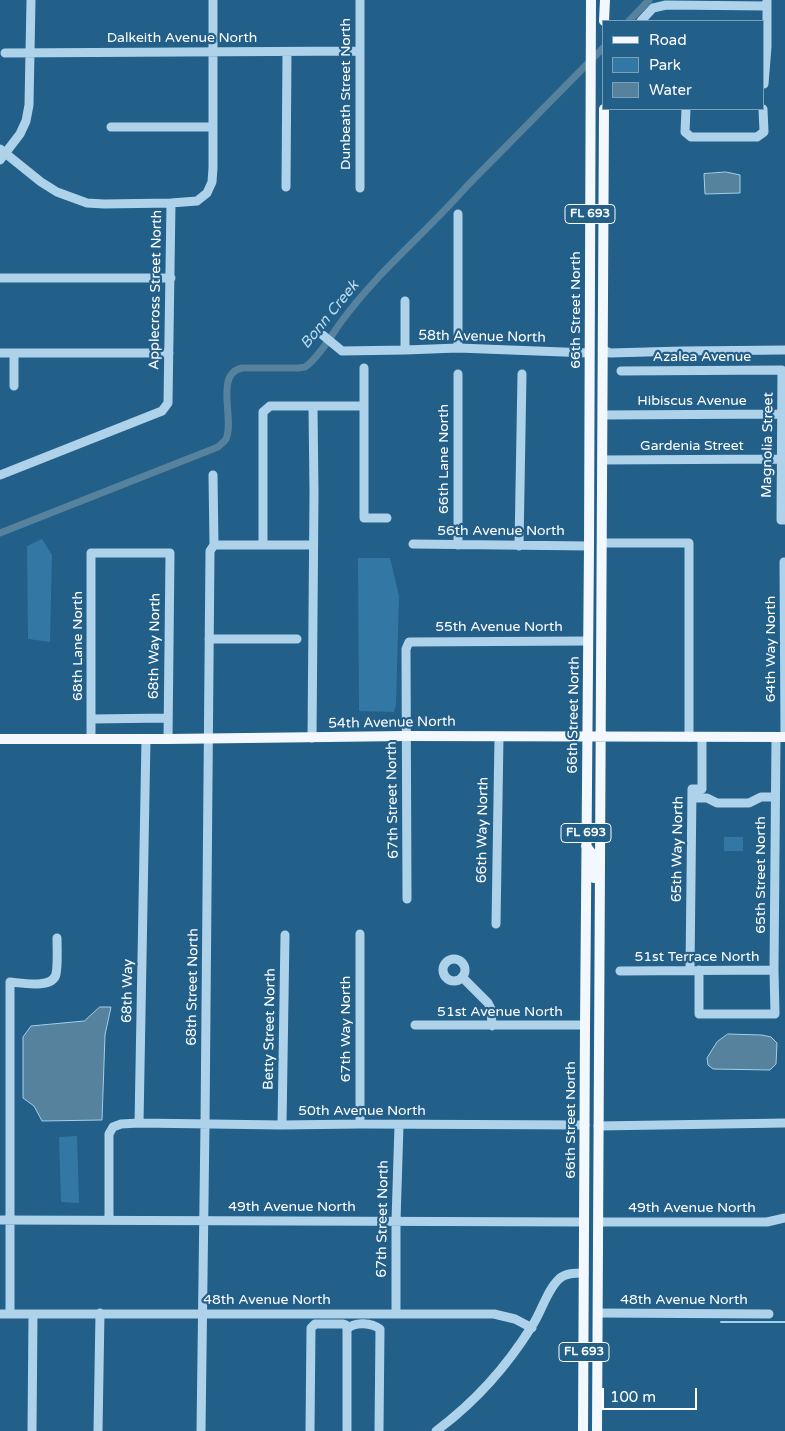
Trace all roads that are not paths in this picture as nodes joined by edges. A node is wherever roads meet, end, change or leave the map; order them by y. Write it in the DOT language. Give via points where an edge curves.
graph roads {
  1 [pos="31,0"];
  2 [pos="213,0"];
  3 [pos="360,0"];
  4 [pos="591,0"];
  5 [pos="605,0"];
  6 [pos="767,3"];
  7 [pos="604,20"];
  8 [pos="642,20"];
  9 [pos="765,47"];
  10 [pos="360,51"];
  11 [pos="30,52"];
  12 [pos="213,52"];
  13 [pos="287,52"];
  14 [pos="5,53"];
  15 [pos="604,110"];
  16 [pos="686,110"];
  17 [pos="763,110"];
  18 [pos="111,127"];
  19 [pos="213,127"];
  20 [pos="2,154"];
  21 [pos="286,187"];
  22 [pos="360,188"];
  23 [pos="171,204"];
  24 [pos="458,214"];
  25 [pos="590,263"];
  26 [pos="0,278"];
  27 [pos="171,278"];
  28 [pos="405,301"];
  29 [pos="321,334"];
  30 [pos="458,348"];
  31 [pos="405,350"];
  32 [pos="603,350"];
  33 [pos="785,350"];
  34 [pos="169,353"];
  35 [pos="589,353"];
  36 [pos="0,354"];
  37 [pos="14,354"];
  38 [pos="364,368"];
  39 [pos="782,370"];
  40 [pos="621,371"];
  41 [pos="458,374"];
  42 [pos="522,374"];
  43 [pos="14,386"];
  44 [pos="784,387"];
  45 [pos="313,406"];
  46 [pos="364,406"];
  47 [pos="782,414"];
  48 [pos="603,418"];
  49 [pos="781,459"];
  50 [pos="602,460"];
  51 [pos="589,473"];
  52 [pos="0,474"];
  53 [pos="213,475"];
  54 [pos="387,518"];
  55 [pos="783,520"];
  56 [pos="602,543"];
  57 [pos="413,544"];
  58 [pos="214,545"];
  59 [pos="263,545"];
  60 [pos="313,545"];
  61 [pos="458,545"];
  62 [pos="519,546"];
  63 [pos="589,546"];
  64 [pos="91,553"];
  65 [pos="784,562"];
  66 [pos="602,613"];
  67 [pos="296,639"];
  68 [pos="209,640"];
  69 [pos="588,641"];
  70 [pos="409,642"];
  71 [pos="168,718"];
  72 [pos="92,719"];
  73 [pos="406,736"];
  74 [pos="499,736"];
  75 [pos="587,737"];
  76 [pos="602,737"];
  77 [pos="689,737"];
  78 [pos="702,737"];
  79 [pos="782,737"];
  80 [pos="209,738"];
  81 [pos="312,738"];
  82 [pos="0,739"];
  83 [pos="91,739"];
  84 [pos="146,739"];
  85 [pos="168,739"];
  86 [pos="775,797"];
  87 [pos="692,798"];
  88 [pos="586,846"];
  89 [pos="600,881"];
  90 [pos="586,893"];
  91 [pos="408,899"];
  92 [pos="496,924"];
  93 [pos="600,931"];
  94 [pos="360,934"];
  95 [pos="285,935"];
  96 [pos="585,936"];
  97 [pos="57,938"];
  98 [pos="694,970"];
  99 [pos="774,970"];
  100 [pos="620,971"];
  101 [pos="462,977"];
  102 [pos="776,1014"];
  103 [pos="599,1015"];
  104 [pos="585,1025"];
  105 [pos="415,1026"];
  106 [pos="492,1026"];
  107 [pos="5,1049"];
  108 [pos="585,1053"];
  109 [pos="140,1123"];
  110 [pos="785,1123"];
  111 [pos="205,1124"];
  112 [pos="360,1124"];
  113 [pos="282,1125"];
  114 [pos="398,1125"];
  115 [pos="585,1125"];
  116 [pos="5,1126"];
  117 [pos="598,1126"];
  118 [pos="598,1181"];
  119 [pos="785,1218"];
  120 [pos="4,1220"];
  121 [pos="109,1220"];
  122 [pos="204,1220"];
  123 [pos="396,1221"];
  124 [pos="584,1222"];
  125 [pos="599,1222"];
  126 [pos="584,1256"];
  127 [pos="584,1273"];
  128 [pos="100,1313"];
  129 [pos="598,1313"];
  130 [pos="0,1314"];
  131 [pos="10,1314"];
  132 [pos="203,1314"];
  133 [pos="396,1314"];
  134 [pos="769,1314"];
  135 [pos="33,1315"];
  136 [pos="532,1328"];
  137 [pos="348,1329"];
  138 [pos="32,1431"];
  139 [pos="98,1431"];
  140 [pos="201,1431"];
  141 [pos="310,1431"];
  142 [pos="347,1431"];
  143 [pos="379,1431"];
  144 [pos="436,1431"];
  145 [pos="583,1431"];
  146 [pos="597,1431"];
  1 -- 11 [label="street"];
  2 -- 12 [label="street"];
  3 -- 10 [label="street, Dunbeath Street North"];
  4 -- 25 [label="main road, 66th Street North / FL 693"];
  5 -- 7 [label="main road"];
  6 -- 8 [label="street" via="666,5 653,8"];
  6 -- 9 [label="street"];
  10 -- 13 [label="street, Dalkeith Avenue North"];
  10 -- 22 [label="street, Dunbeath Street North"];
  11 -- 12 [label="street, Dalkeith Avenue North"];
  11 -- 14 [label="street, Dalkeith Avenue North"];
  11 -- 20 [label="street" via="26,121 20,134"];
  12 -- 13 [label="street, Dalkeith Avenue North"];
  12 -- 19 [label="street, Applecross Street North"];
  13 -- 21 [label="street"];
  15 -- 32 [label="main road, 66th Street North / FL 693"];
  16 -- 17 [label="street" via="685,132 691,137 757,137 764,132"];
  18 -- 19 [label="street"];
  19 -- 23 [label="street, Applecross Street North" via="212,182 207,193 198,201"];
  20 -- 23 [label="street" via="57,192 79,201"];
  23 -- 27 [label="street, Applecross Street North"];
  24 -- 30 [label="street"];
  25 -- 32 [label="main road" via="596,272 596,336"];
  25 -- 35 [label="main road, 66th Street North / FL 693"];
  26 -- 27 [label="street"];
  27 -- 34 [label="street, Applecross Street North"];
  28 -- 31 [label="street"];
  29 -- 31 [label="street, 58th Avenue North" via="342,351"];
  30 -- 31 [label="street, 58th Avenue North"];
  30 -- 35 [label="street, 58th Avenue North"];
  32 -- 33 [label="street"];
  32 -- 48 [label="main road, 66th Street North / FL 693"];
  34 -- 37 [label="street"];
  34 -- 52 [label="street, Applecross Street North" via="168,403 162,411"];
  35 -- 48 [label="main road" via="595,363 597,414"];
  35 -- 51 [label="main road, 66th Street North / FL 693"];
  36 -- 37 [label="street"];
  37 -- 43 [label="street"];
  38 -- 46 [label="street"];
  39 -- 40 [label="street, Azalea Avenue"];
  39 -- 44 [label="street, Magnolia Street"];
  41 -- 61 [label="street, 66th Lane North"];
  42 -- 62 [label="street"];
  44 -- 47 [label="street, Magnolia Street"];
  45 -- 46 [label="street"];
  45 -- 59 [label="street" via="270,406 263,412"];
  45 -- 60 [label="street"];
  46 -- 54 [label="street" via="364,518"];
  47 -- 48 [label="street, Hibiscus Avenue"];
  47 -- 49 [label="street, Magnolia Street"];
  48 -- 50 [label="main road, 66th Street North / FL 693"];
  49 -- 50 [label="street, Gardenia Street"];
  49 -- 55 [label="street, Magnolia Street"];
  50 -- 56 [label="main road, 66th Street North / FL 693"];
  51 -- 56 [label="main road" via="595,532"];
  51 -- 63 [label="main road, 66th Street North / FL 693"];
  53 -- 58 [label="street, 68th Street North"];
  56 -- 66 [label="main road, 66th Street North / FL 693"];
  56 -- 77 [label="street" via="689,543"];
  57 -- 61 [label="street, 56th Avenue North"];
  58 -- 59 [label="street"];
  58 -- 68 [label="street, 68th Street North" via="210,551"];
  59 -- 60 [label="street"];
  60 -- 81 [label="street"];
  61 -- 62 [label="street, 56th Avenue North"];
  62 -- 63 [label="street, 56th Avenue North"];
  63 -- 66 [label="main road" via="595,567 595,600"];
  63 -- 69 [label="main road, 66th Street North / FL 693"];
  64 -- 71 [label="street, 68th Way North" via="170,553"];
  64 -- 72 [label="street, 68th Lane North"];
  65 -- 79 [label="street, 64th Way North"];
  66 -- 76 [label="main road, 66th Street North / FL 693"];
  67 -- 68 [label="street"];
  68 -- 80 [label="street, 68th Street North"];
  69 -- 70 [label="street, 55th Avenue North"];
  69 -- 75 [label="main road, 66th Street North / FL 693"];
  70 -- 73 [label="street, 67th Street North" via="406,649"];
  71 -- 72 [label="street"];
  71 -- 85 [label="street, 68th Way North"];
  72 -- 83 [label="street, 68th Lane North"];
  73 -- 74 [label="main road, 54th Avenue North"];
  73 -- 81 [label="main road, 54th Avenue North"];
  73 -- 91 [label="street, 67th Street North"];
  74 -- 75 [label="main road, 54th Avenue North"];
  74 -- 92 [label="street, 66th Way North"];
  75 -- 76 [label="main road, 54th Avenue North"];
  75 -- 88 [label="main road, 66th Street North / FL 693"];
  76 -- 77 [label="main road, 54th Avenue North"];
  76 -- 89 [label="main road, 66th Street North / FL 693"];
  77 -- 78 [label="main road, 54th Avenue North"];
  78 -- 79 [label="main road, 54th Avenue North"];
  78 -- 87 [label="street, 65th Way North" via="702,789 692,789"];
  79 -- 86 [label="street, 65th Street North"];
  80 -- 81 [label="main road, 54th Avenue North"];
  80 -- 85 [label="main road, 54th Avenue North"];
  80 -- 111 [label="street, 68th Street North"];
  82 -- 83 [label="main road, 54th Avenue North"];
  83 -- 84 [label="main road, 54th Avenue North"];
  84 -- 85 [label="main road, 54th Avenue North"];
  84 -- 109 [label="street, 68th Way"];
  86 -- 87 [label="street" via="749,803 717,803 707,798"];
  86 -- 99 [label="street, 65th Street North"];
  87 -- 98 [label="street, 65th Way North"];
  88 -- 89 [label="main road" via="593,856 594,879"];
  88 -- 90 [label="main road, 66th Street North / FL 693"];
  89 -- 93 [label="main road, 66th Street North / FL 693"];
  90 -- 93 [label="main road" via="593,898 594,923"];
  90 -- 96 [label="main road, 66th Street North / FL 693"];
  93 -- 103 [label="main road, 66th Street North / FL 693"];
  94 -- 112 [label="street, 67th Way North"];
  95 -- 113 [label="street, Betty Street North"];
  96 -- 103 [label="main road" via="593,942 593,1003"];
  96 -- 104 [label="main road, 66th Street North / FL 693"];
  97 -- 107 [label="street" via="56,974 52,981 46,984 10,982"];
  98 -- 99 [label="street, 51st Terrace North"];
  98 -- 100 [label="street, 51st Terrace North"];
  98 -- 102 [label="street, 65th Way North" via="699,1014"];
  99 -- 102 [label="street, 65th Street North"];
  101 -- 106 [label="street" via="488,1003"];
  103 -- 117 [label="main road, 66th Street North / FL 693"];
  104 -- 106 [label="street, 51st Avenue North"];
  104 -- 108 [label="main road, 66th Street North / FL 693"];
  105 -- 106 [label="street, 51st Avenue North"];
  107 -- 116 [label="street"];
  108 -- 115 [label="main road, 66th Street North / FL 693"];
  108 -- 117 [label="main road" via="592,1072 592,1115"];
  109 -- 111 [label="street, 50th Avenue North"];
  109 -- 121 [label="street" via="113,1127 109,1134"];
  110 -- 117 [label="street"];
  111 -- 113 [label="street, 50th Avenue North"];
  111 -- 122 [label="street, 68th Street North"];
  112 -- 113 [label="street, 50th Avenue North"];
  112 -- 114 [label="street, 50th Avenue North"];
  114 -- 115 [label="street, 50th Avenue North"];
  114 -- 123 [label="street, 67th Street North"];
  115 -- 118 [label="main road" via="589,1128 592,1169"];
  115 -- 124 [label="main road, 66th Street North / FL 693"];
  116 -- 120 [label="street"];
  117 -- 118 [label="main road, 66th Street North / FL 693"];
  118 -- 125 [label="main road, 66th Street North / FL 693"];
  119 -- 125 [label="street, 49th Avenue North" via="767,1222"];
  120 -- 121 [label="street, 49th Avenue North"];
  120 -- 131 [label="street"];
  121 -- 122 [label="street, 49th Avenue North"];
  122 -- 123 [label="street, 49th Avenue North"];
  122 -- 132 [label="street, 68th Street North"];
  123 -- 124 [label="street, 49th Avenue North"];
  123 -- 133 [label="street, 67th Street North"];
  124 -- 126 [label="main road, 66th Street North / FL 693"];
  125 -- 129 [label="main road, 66th Street North / FL 693"];
  126 -- 127 [label="main road, 66th Street North / FL 693"];
  126 -- 129 [label="main road" via="590,1266 591,1304"];
  127 -- 136 [label="street" via="559,1278"];
  127 -- 145 [label="main road, 66th Street North / FL 693"];
  128 -- 132 [label="street, 48th Avenue North"];
  128 -- 135 [label="street, 48th Avenue North"];
  128 -- 139 [label="street"];
  129 -- 134 [label="street, 48th Avenue North"];
  129 -- 146 [label="main road, 66th Street North / FL 693"];
  130 -- 131 [label="street, 48th Avenue North"];
  131 -- 135 [label="street, 48th Avenue North"];
  132 -- 133 [label="street, 48th Avenue North"];
  132 -- 140 [label="street, 68th Street North"];
  133 -- 136 [label="street, 48th Avenue North" via="499,1314"];
  135 -- 138 [label="street"];
  136 -- 144 [label="street" via="496,1376"];
  137 -- 141 [label="street" via="343,1324 315,1324 311,1328"];
  137 -- 142 [label="street"];
  137 -- 143 [label="street" via="357,1324 373,1324 380,1329"];
}
